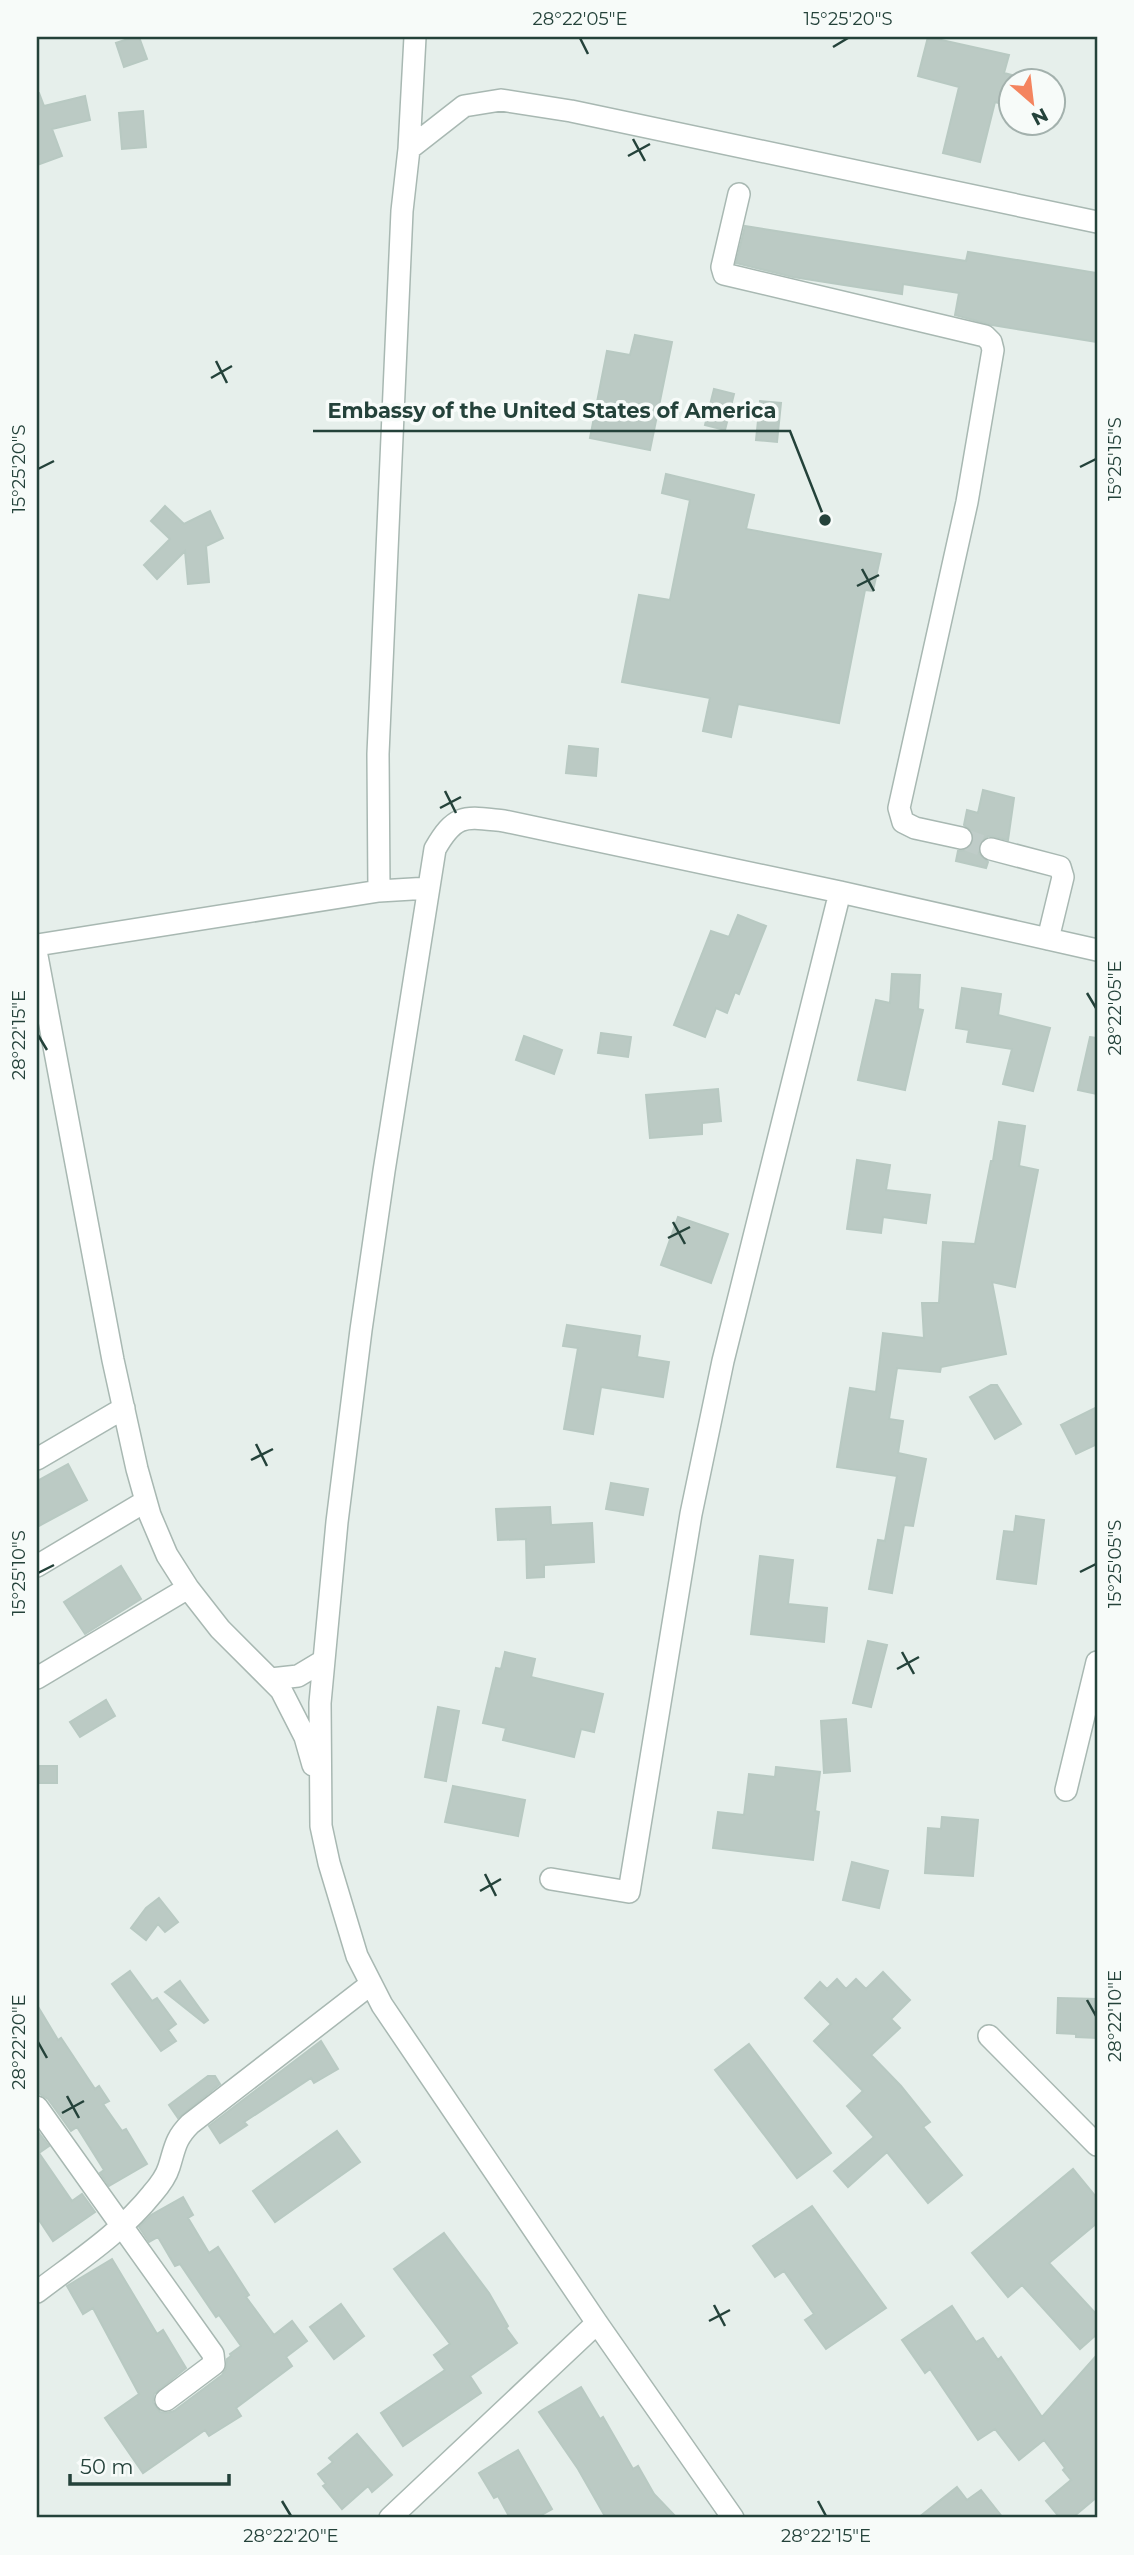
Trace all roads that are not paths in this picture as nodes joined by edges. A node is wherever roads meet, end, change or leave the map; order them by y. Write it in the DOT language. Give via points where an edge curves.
graph roads {
  1 [pos="415,37"];
  2 [pos="409,149"];
  3 [pos="739,194"];
  4 [pos="1097,222"];
  5 [pos="961,838"];
  6 [pos="991,849"];
  7 [pos="429,888"];
  8 [pos="379,891"];
  9 [pos="840,892"];
  10 [pos="1048,939"];
  11 [pos="37,945"];
  12 [pos="1097,950"];
  13 [pos="37,956"];
  14 [pos="39,978"];
  15 [pos="124,1408"];
  16 [pos="37,1459"];
  17 [pos="146,1501"];
  18 [pos="37,1566"];
  19 [pos="188,1588"];
  20 [pos="324,1661"];
  21 [pos="1097,1662"];
  22 [pos="37,1678"];
  23 [pos="271,1679"];
  24 [pos="320,1787"];
  25 [pos="1066,1790"];
  26 [pos="551,1879"];
  27 [pos="371,1984"];
  28 [pos="989,2036"];
  29 [pos="37,2107"];
  30 [pos="1097,2145"];
  31 [pos="122,2226"];
  32 [pos="37,2292"];
  33 [pos="597,2323"];
  34 [pos="166,2400"];
  35 [pos="390,2518"];
  36 [pos="733,2518"];
  1 -- 2 [label="street"];
  2 -- 4 [label="street" via="464,106 500,100"];
  2 -- 8 [label="street" via="402,211 378,754"];
  3 -- 5 [label="street" via="724,274 985,336 991,342 967,502 899,808 903,822 915,828"];
  6 -- 10 [label="street" via="1060,867 1063,877"];
  7 -- 8 [label="street"];
  7 -- 9 [label="street" via="435,849 445,832 456,821 474,818"];
  7 -- 20 [label="street" via="363,1317"];
  8 -- 11 [label="street"];
  9 -- 10 [label="street"];
  9 -- 26 [label="street" via="723,1361 691,1514 629,1892"];
  10 -- 12 [label="street"];
  13 -- 14 [label="street"];
  14 -- 15 [label="street"];
  15 -- 16 [label="street"];
  15 -- 17 [label="street"];
  17 -- 18 [label="street"];
  17 -- 19 [label="street" via="167,1555"];
  19 -- 22 [label="street"];
  19 -- 23 [label="street" via="220,1629"];
  20 -- 23 [label="street" via="298,1676"];
  20 -- 24 [label="street"];
  21 -- 25 [label="street"];
  23 -- 24 [label="street" via="305,1737"];
  24 -- 27 [label="street" via="321,1826 329,1863 357,1956"];
  27 -- 31 [label="street" via="180,2133 163,2179"];
  27 -- 33 [label="street"];
  28 -- 30 [label="street"];
  29 -- 31 [label="street"];
  31 -- 32 [label="street"];
  31 -- 34 [label="street" via="215,2359"];
  33 -- 35 [label="street"];
  33 -- 36 [label="street"];
}
